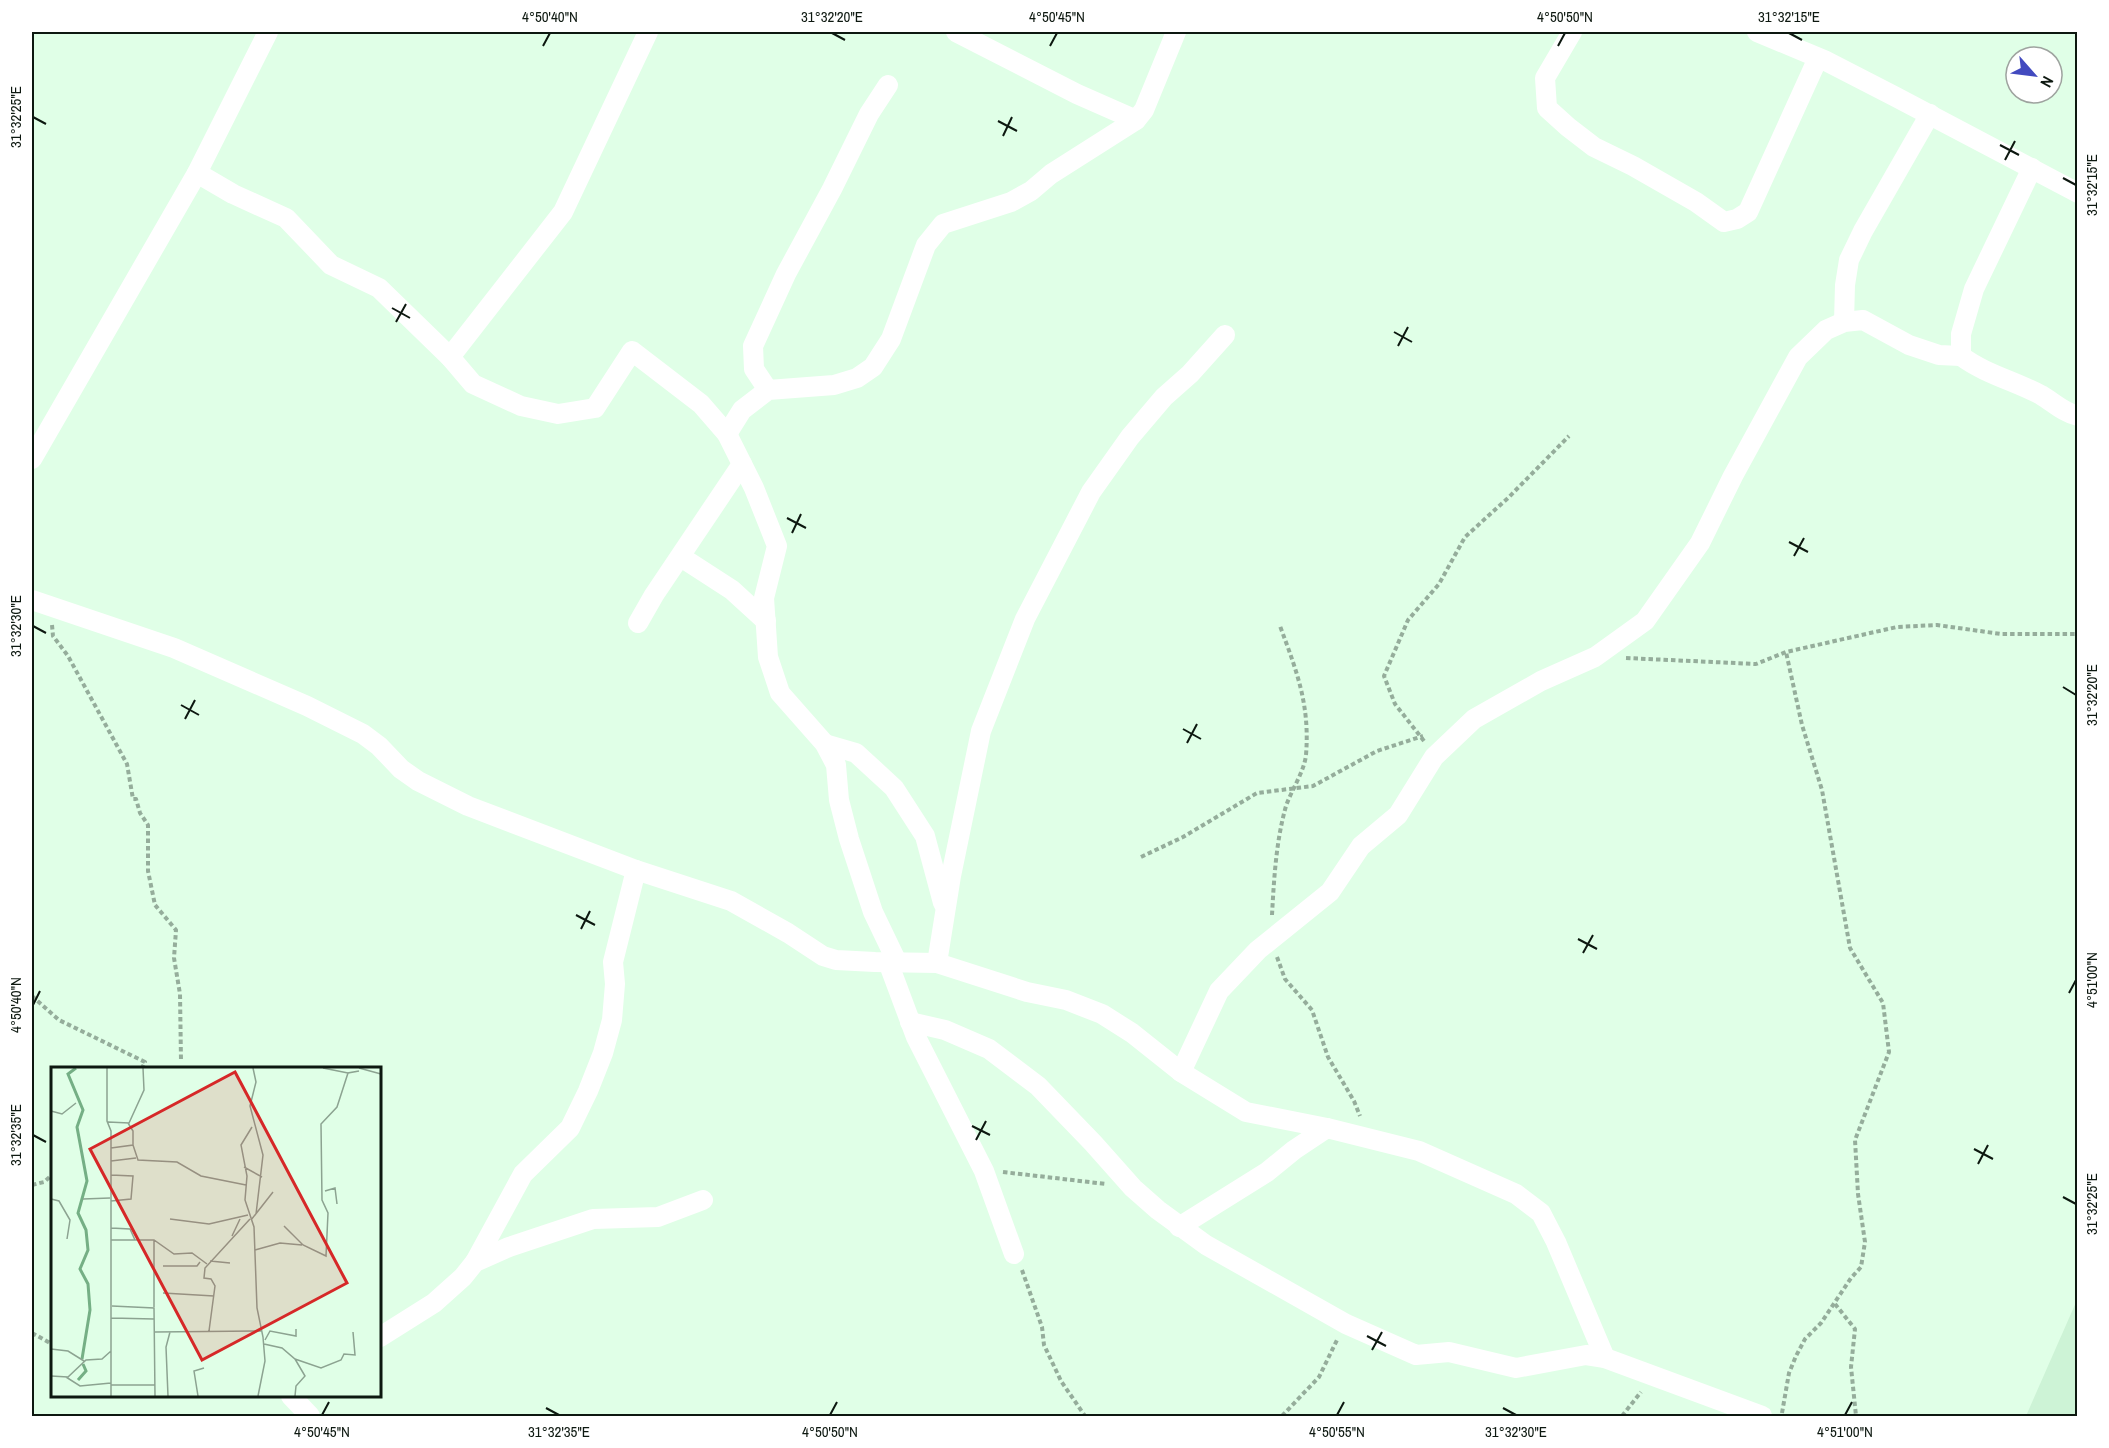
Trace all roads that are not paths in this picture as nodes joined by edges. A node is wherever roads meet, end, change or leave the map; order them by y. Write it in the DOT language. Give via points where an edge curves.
graph roads {
  1 [pos="268,32"];
  2 [pos="648,32"];
  3 [pos="956,32"];
  4 [pos="1176,32"];
  5 [pos="1572,32"];
  6 [pos="1757,32"];
  7 [pos="1818,58"];
  8 [pos="888,85"];
  9 [pos="1930,114"];
  10 [pos="1136,120"];
  11 [pos="2032,168"];
  12 [pos="197,174"];
  13 [pos="2078,194"];
  14 [pos="1845,321"];
  15 [pos="1225,334"];
  16 [pos="1961,356"];
  17 [pos="450,357"];
  18 [pos="768,390"];
  19 [pos="2078,416"];
  20 [pos="727,434"];
  21 [pos="32,459"];
  22 [pos="742,464"];
  23 [pos="681,557"];
  24 [pos="32,600"];
  25 [pos="766,621"];
  26 [pos="638,623"];
  27 [pos="825,744"];
  28 [pos="636,870"];
  29 [pos="945,912"];
  30 [pos="893,962"];
  31 [pos="937,963"];
  32 [pos="910,1022"];
  33 [pos="1181,1072"];
  34 [pos="1327,1128"];
  35 [pos="704,1200"];
  36 [pos="1179,1227"];
  37 [pos="1017,1259"];
  38 [pos="475,1262"];
  39 [pos="381,1336"];
  40 [pos="1605,1358"];
  41 [pos="293,1397"];
  42 [pos="310,1416"];
  43 [pos="1762,1416"];
  1 -- 12 [label="street"];
  2 -- 17 [label="street" via="564,212"];
  3 -- 10 [label="street"];
  4 -- 10 [label="street" via="1144,110"];
  5 -- 7 [label="street" via="1545,78 1547,108 1594,147 1696,201 1724,222 1748,212"];
  6 -- 7 [label="street"];
  7 -- 9 [label="street"];
  8 -- 18 [label="street" via="786,274 753,346 754,369"];
  9 -- 11 [label="street"];
  9 -- 14 [label="street" via="1849,260"];
  10 -- 18 [label="street" via="1011,202 943,224 926,245 891,339 873,367 857,378 834,385"];
  11 -- 13 [label="street"];
  11 -- 16 [label="street" via="1974,289 1961,334"];
  12 -- 17 [label="street" via="286,218 331,265 379,288"];
  12 -- 21 [label="street"];
  14 -- 16 [label="street" via="1863,320 1909,345 1939,355"];
  14 -- 33 [label="street" via="1826,330 1798,357 1700,543 1645,621 1595,657 1541,681 1474,719 1434,757 1398,815 1361,846 1330,892 1258,950 1219,991"];
  15 -- 29 [label="street" via="1130,437 1098,483 1025,619 981,731"];
  16 -- 19 [label="street"];
  17 -- 20 [label="street" via="473,384 521,406 558,414 595,408 632,351 701,404"];
  18 -- 20 [label="street" via="742,410"];
  20 -- 22 [label="street"];
  22 -- 23 [label="street"];
  22 -- 25 [label="street" via="777,546 764,598"];
  23 -- 25 [label="street" via="732,590"];
  23 -- 26 [label="street"];
  24 -- 28 [label="street" via="174,648 307,706 363,734 418,781 468,806"];
  25 -- 27 [label="street" via="768,657 780,693"];
  27 -- 29 [label="street" via="856,753 894,788 926,836"];
  27 -- 30 [label="street" via="836,765 839,800 849,839"];
  28 -- 30 [label="street" via="731,901 822,957"];
  28 -- 38 [label="street" via="612,962 612,1020 588,1090 570,1128 523,1174"];
  29 -- 31 [label="street"];
  30 -- 31 [label="street"];
  30 -- 32 [label="street"];
  31 -- 33 [label="street" via="1102,1014"];
  32 -- 36 [label="street" via="945,1030 989,1049 1038,1086 1133,1188"];
  32 -- 37 [label="street" via="984,1171"];
  33 -- 34 [label="street" via="1246,1112"];
  34 -- 36 [label="street" via="1267,1172"];
  34 -- 40 [label="street" via="1419,1151 1516,1194 1541,1213"];
  35 -- 38 [label="street" via="657,1217 593,1219"];
  36 -- 40 [label="street" via="1346,1324 1416,1355 1449,1352 1516,1368 1586,1355"];
  38 -- 39 [label="street" via="434,1303"];
  40 -- 43 [label="street"];
  41 -- 42 [label="street"];
}
